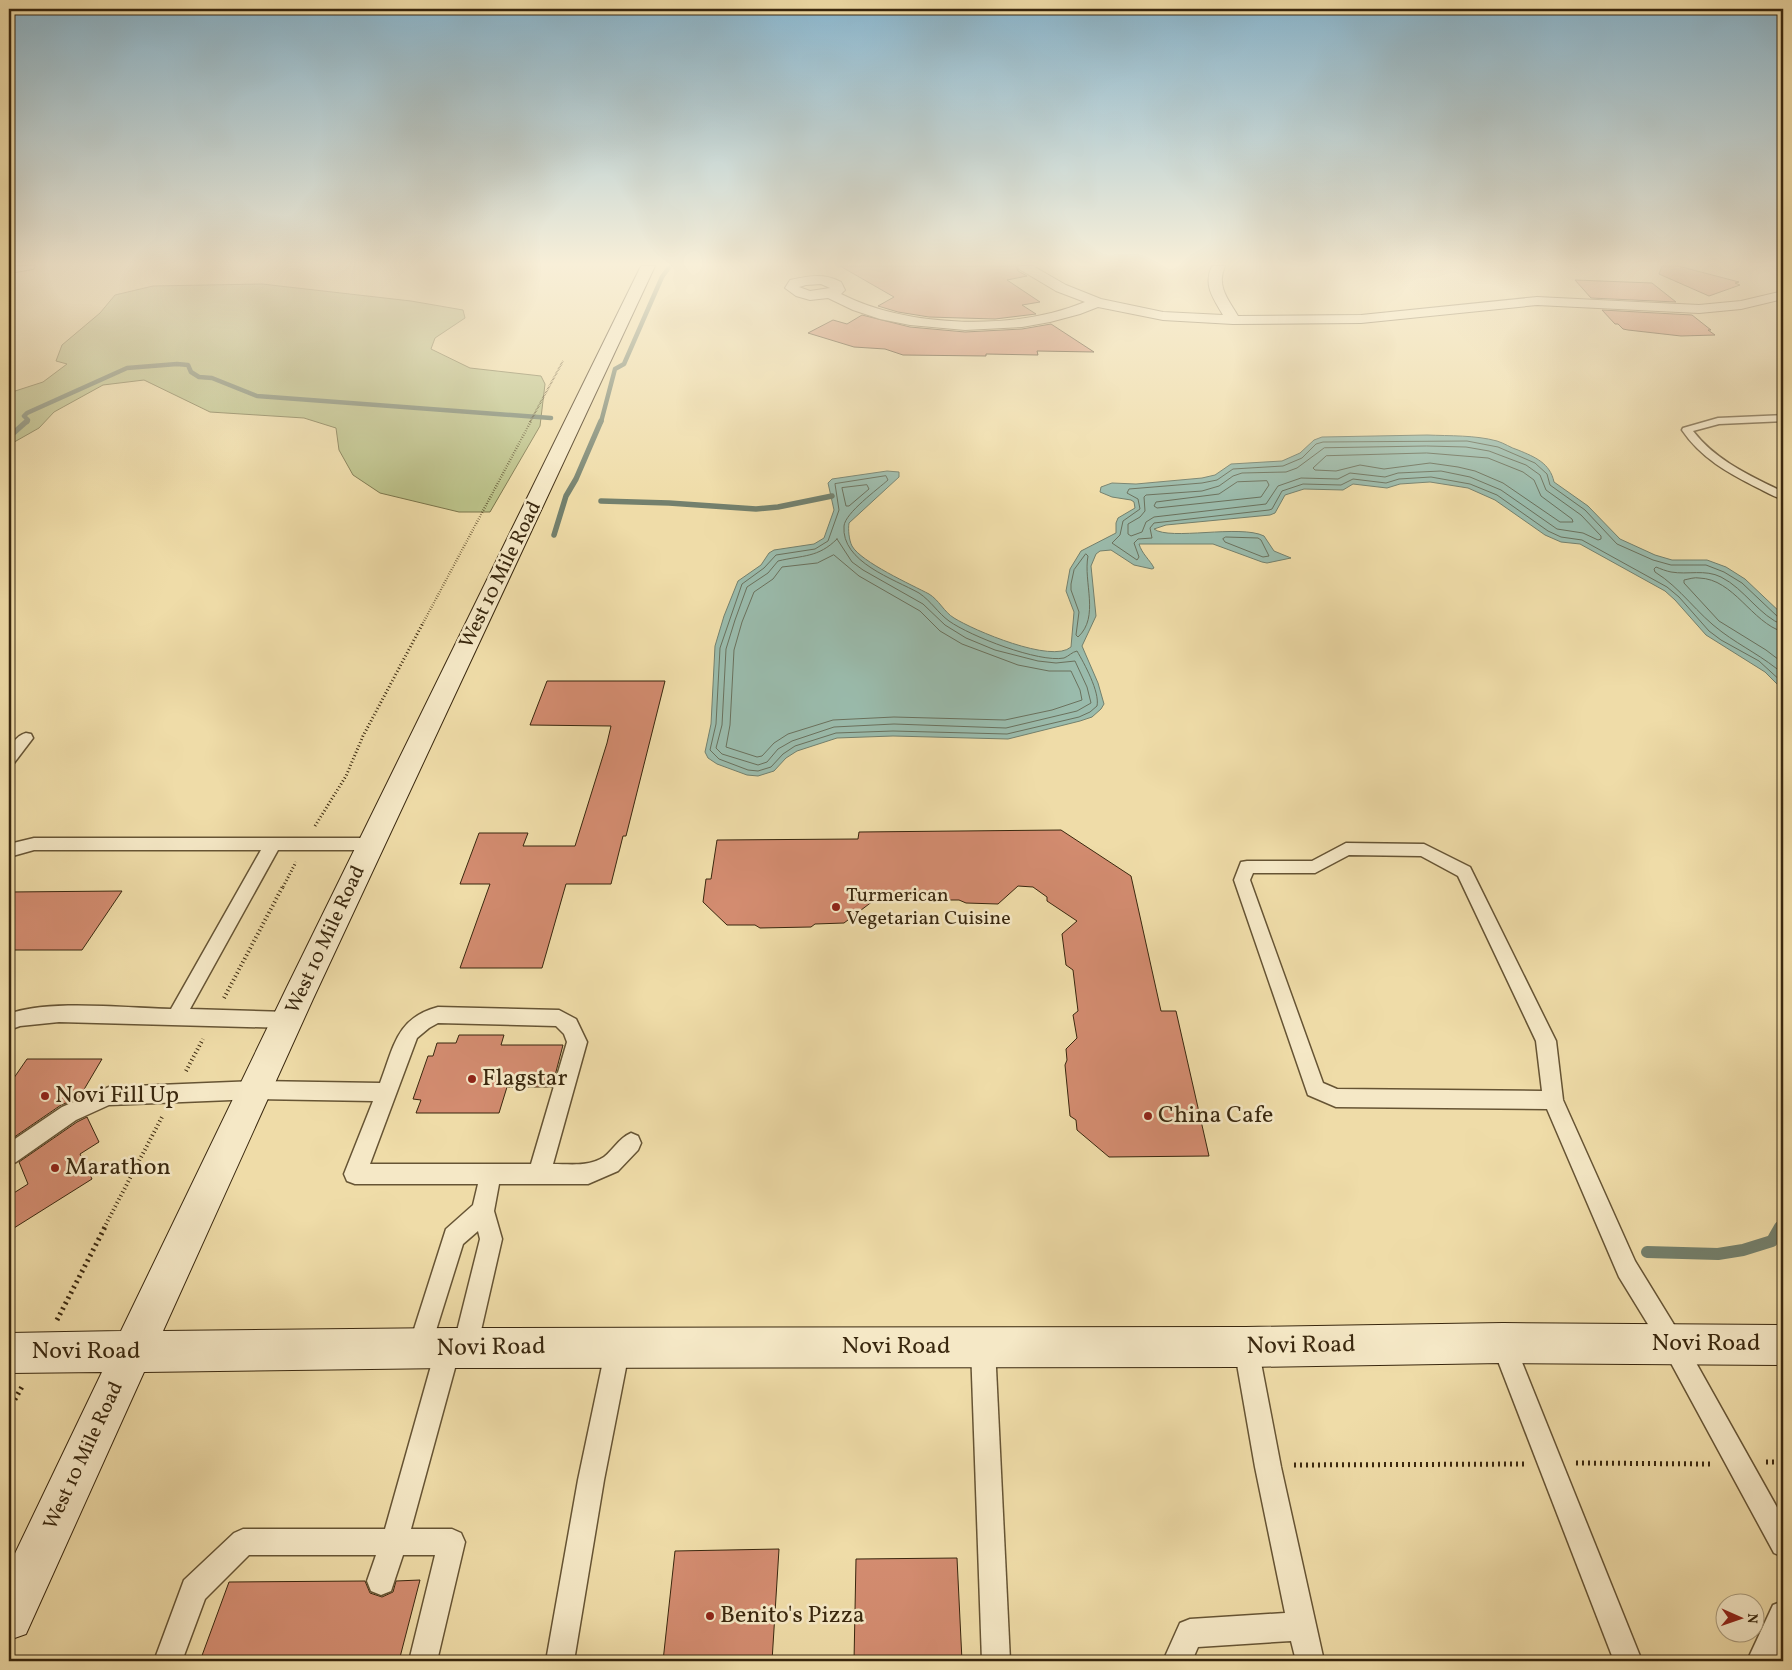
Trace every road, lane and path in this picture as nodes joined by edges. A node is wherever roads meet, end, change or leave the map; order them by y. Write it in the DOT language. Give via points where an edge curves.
graph roads {
  1 [pos="611,344"];
  2 [pos="563,361"];
  3 [pos="1783,418"];
  4 [pos="1783,496"];
  5 [pos="462,552"];
  6 [pos="26,738"];
  7 [pos="9,759"];
  8 [pos="273,844"];
  9 [pos="371,844"];
  10 [pos="9,851"];
  11 [pos="176,1017"];
  12 [pos="288,1020"];
  13 [pos="9,1022"];
  14 [pos="256,1090"];
  15 [pos="387,1092"];
  16 [pos="1553,1100"];
  17 [pos="159,1124"];
  18 [pos="631,1142"];
  19 [pos="9,1155"];
  20 [pos="491,1174"];
  21 [pos="539,1174"];
  22 [pos="483,1211"];
  23 [pos="86,1265"];
  24 [pos="1503,1343"];
  25 [pos="1674,1344"];
  26 [pos="1783,1345"];
  27 [pos="618,1347"];
  28 [pos="1246,1347"];
  29 [pos="444,1348"];
  30 [pos="983,1348"];
  31 [pos="133,1352"];
  32 [pos="9,1353"];
  33 [pos="394,1543"];
  34 [pos="1783,1544"];
  35 [pos="381,1581"];
  36 [pos="1783,1615"];
  37 [pos="9,1617"];
  38 [pos="1302,1626"];
  39 [pos="168,1661"];
  40 [pos="423,1661"];
  41 [pos="560,1661"];
  42 [pos="996,1661"];
  43 [pos="1177,1661"];
  44 [pos="1310,1661"];
  45 [pos="1628,1661"];
  46 [pos="1761,1661"];
  1 -- 9 [label="main road, West 10 Mile Road"];
  2 -- 5 [label="path"];
  3 -- 4 [label="lane" via="1718,421 1687,430 1699,447 1713,458"];
  6 -- 7 [label="lane"];
  8 -- 9 [label="lane"];
  8 -- 10 [label="lane" via="34,844"];
  8 -- 11 [label="lane"];
  9 -- 12 [label="main road, West 10 Mile Road"];
  11 -- 12 [label="lane"];
  11 -- 13 [label="lane" via="59,1014"];
  12 -- 14 [label="main road, West 10 Mile Road"];
  14 -- 15 [label="lane"];
  14 -- 19 [label="lane" via="109,1096 73,1111"];
  14 -- 31 [label="main road, West 10 Mile Road"];
  15 -- 20 [label="lane" via="355,1174"];
  15 -- 21 [label="lane" via="409,1033 429,1017 559,1018 568,1022 577,1042"];
  16 -- 16 [label="lane" via="1546,1041 1464,872 1424,850 1346,849 1315,867 1247,867 1242,880 1314,1089 1336,1098"];
  16 -- 25 [label="lane" via="1627,1268"];
  17 -- 23 [label="path"];
  18 -- 21 [label="lane" via="611,1164 588,1174"];
  20 -- 21 [label="lane"];
  20 -- 22 [label="lane"];
  22 -- 29 [label="lane" via="492,1239"];
  22 -- 29 [label="lane" via="454,1237"];
  24 -- 25 [label="main road, Novi Road"];
  24 -- 28 [label="main road, Novi Road"];
  24 -- 45 [label="lane"];
  25 -- 26 [label="main road, Novi Road"];
  25 -- 34 [label="lane"];
  27 -- 29 [label="main road, Novi Road"];
  27 -- 30 [label="main road, Novi Road"];
  27 -- 41 [label="lane"];
  28 -- 30 [label="main road, Novi Road"];
  28 -- 38 [label="lane"];
  29 -- 31 [label="main road, Novi Road"];
  29 -- 33 [label="lane"];
  30 -- 42 [label="lane"];
  31 -- 32 [label="main road, Novi Road"];
  31 -- 37 [label="main road, West 10 Mile Road"];
  33 -- 35 [label="lane"];
  33 -- 39 [label="lane" via="243,1542 194,1590"];
  33 -- 40 [label="lane" via="452,1542"];
  36 -- 46 [label="lane"];
  38 -- 43 [label="lane" via="1190,1633"];
  38 -- 44 [label="lane"];
}
